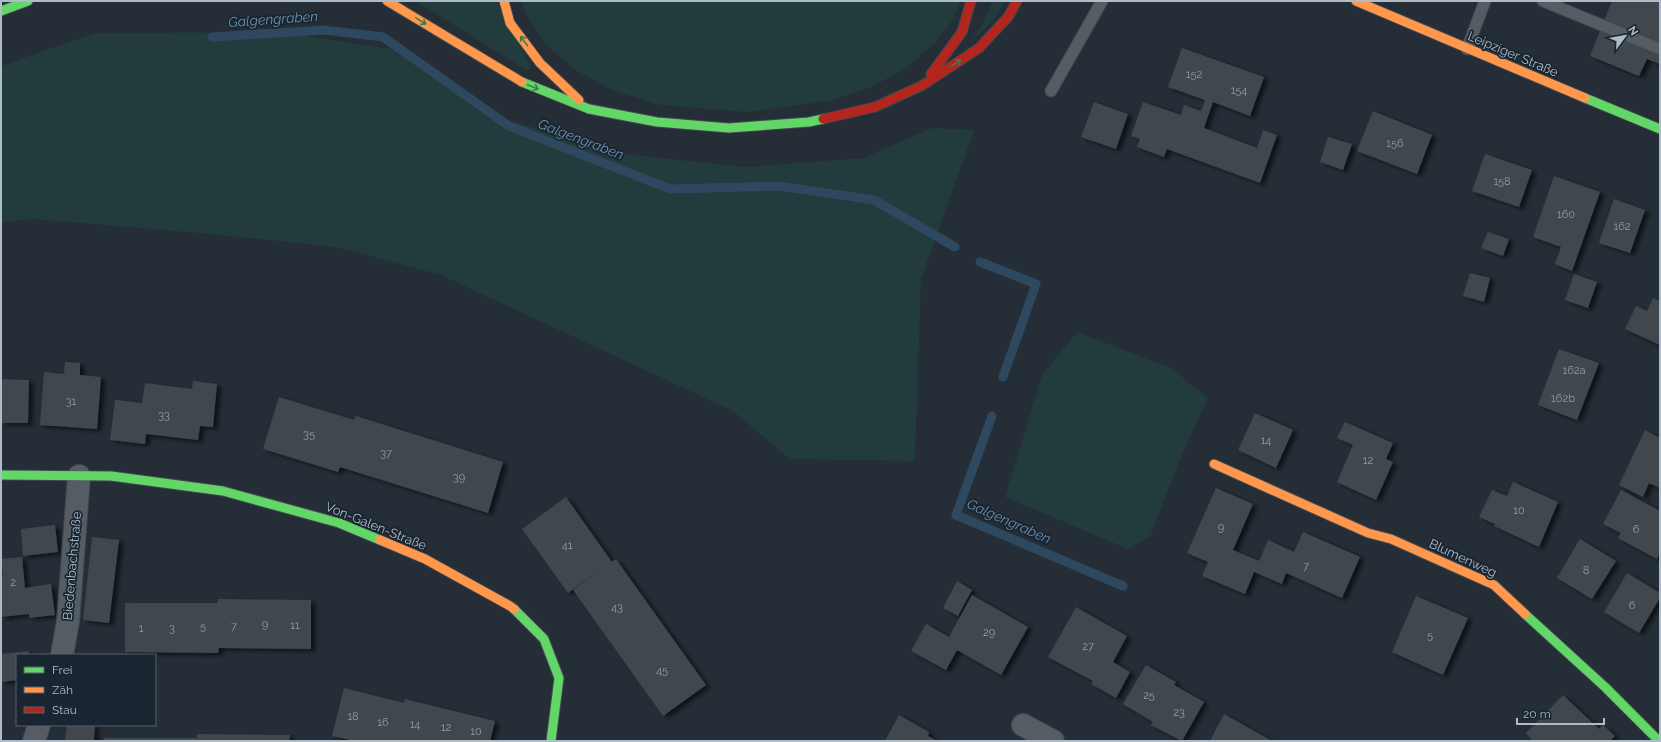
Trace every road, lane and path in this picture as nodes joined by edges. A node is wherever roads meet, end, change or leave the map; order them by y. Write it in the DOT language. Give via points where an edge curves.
graph roads {
  1 [pos="28,1"];
  2 [pos="387,1"];
  3 [pos="504,1"];
  4 [pos="971,1"];
  5 [pos="1017,1"];
  6 [pos="1102,1"];
  7 [pos="1356,1"];
  8 [pos="1485,1"];
  9 [pos="1543,1"];
  10 [pos="1,11"];
  11 [pos="1660,49"];
  12 [pos="1467,50"];
  13 [pos="923,85"];
  14 [pos="1051,91"];
  15 [pos="589,109"];
  16 [pos="1660,129"];
  17 [pos="1214,464"];
  18 [pos="1,475"];
  19 [pos="79,476"];
  20 [pos="62,654"];
  21 [pos="1023,725"];
  22 [pos="39,726"];
  23 [pos="34,741"];
  24 [pos="551,741"];
  25 [pos="1053,741"];
  26 [pos="1659,741"];
  1 -- 10 [label="main road"];
  2 -- 15 [label="main road, one-way" via="522,82"];
  15 -- 3 [label="main road, one-way" via="540,63 510,22"];
  4 -- 13 [label="main road" via="962,32"];
  13 -- 5 [label="main road, one-way" via="979,48 1008,17"];
  6 -- 14 [label="lane"];
  7 -- 12 [label="main road, Leipziger Straße"];
  8 -- 12 [label="lane"];
  9 -- 11 [label="lane"];
  12 -- 16 [label="main road, Leipziger Straße"];
  13 -- 15 [label="main road" via="876,107 810,122 729,128 657,122"];
  17 -- 26 [label="main road, Blumenweg" via="1368,533 1391,538 1494,585 1605,687"];
  18 -- 19 [label="main road, Von-Galen-Straße"];
  19 -- 20 [label="street, Biedenbachstraße" via="68,621"];
  19 -- 24 [label="main road, Von-Galen-Straße" via="111,476 223,491 339,523 425,559 510,606 544,639 559,678"];
  21 -- 25 [label="street"];
  22 -- 23 [label="street"];
}
